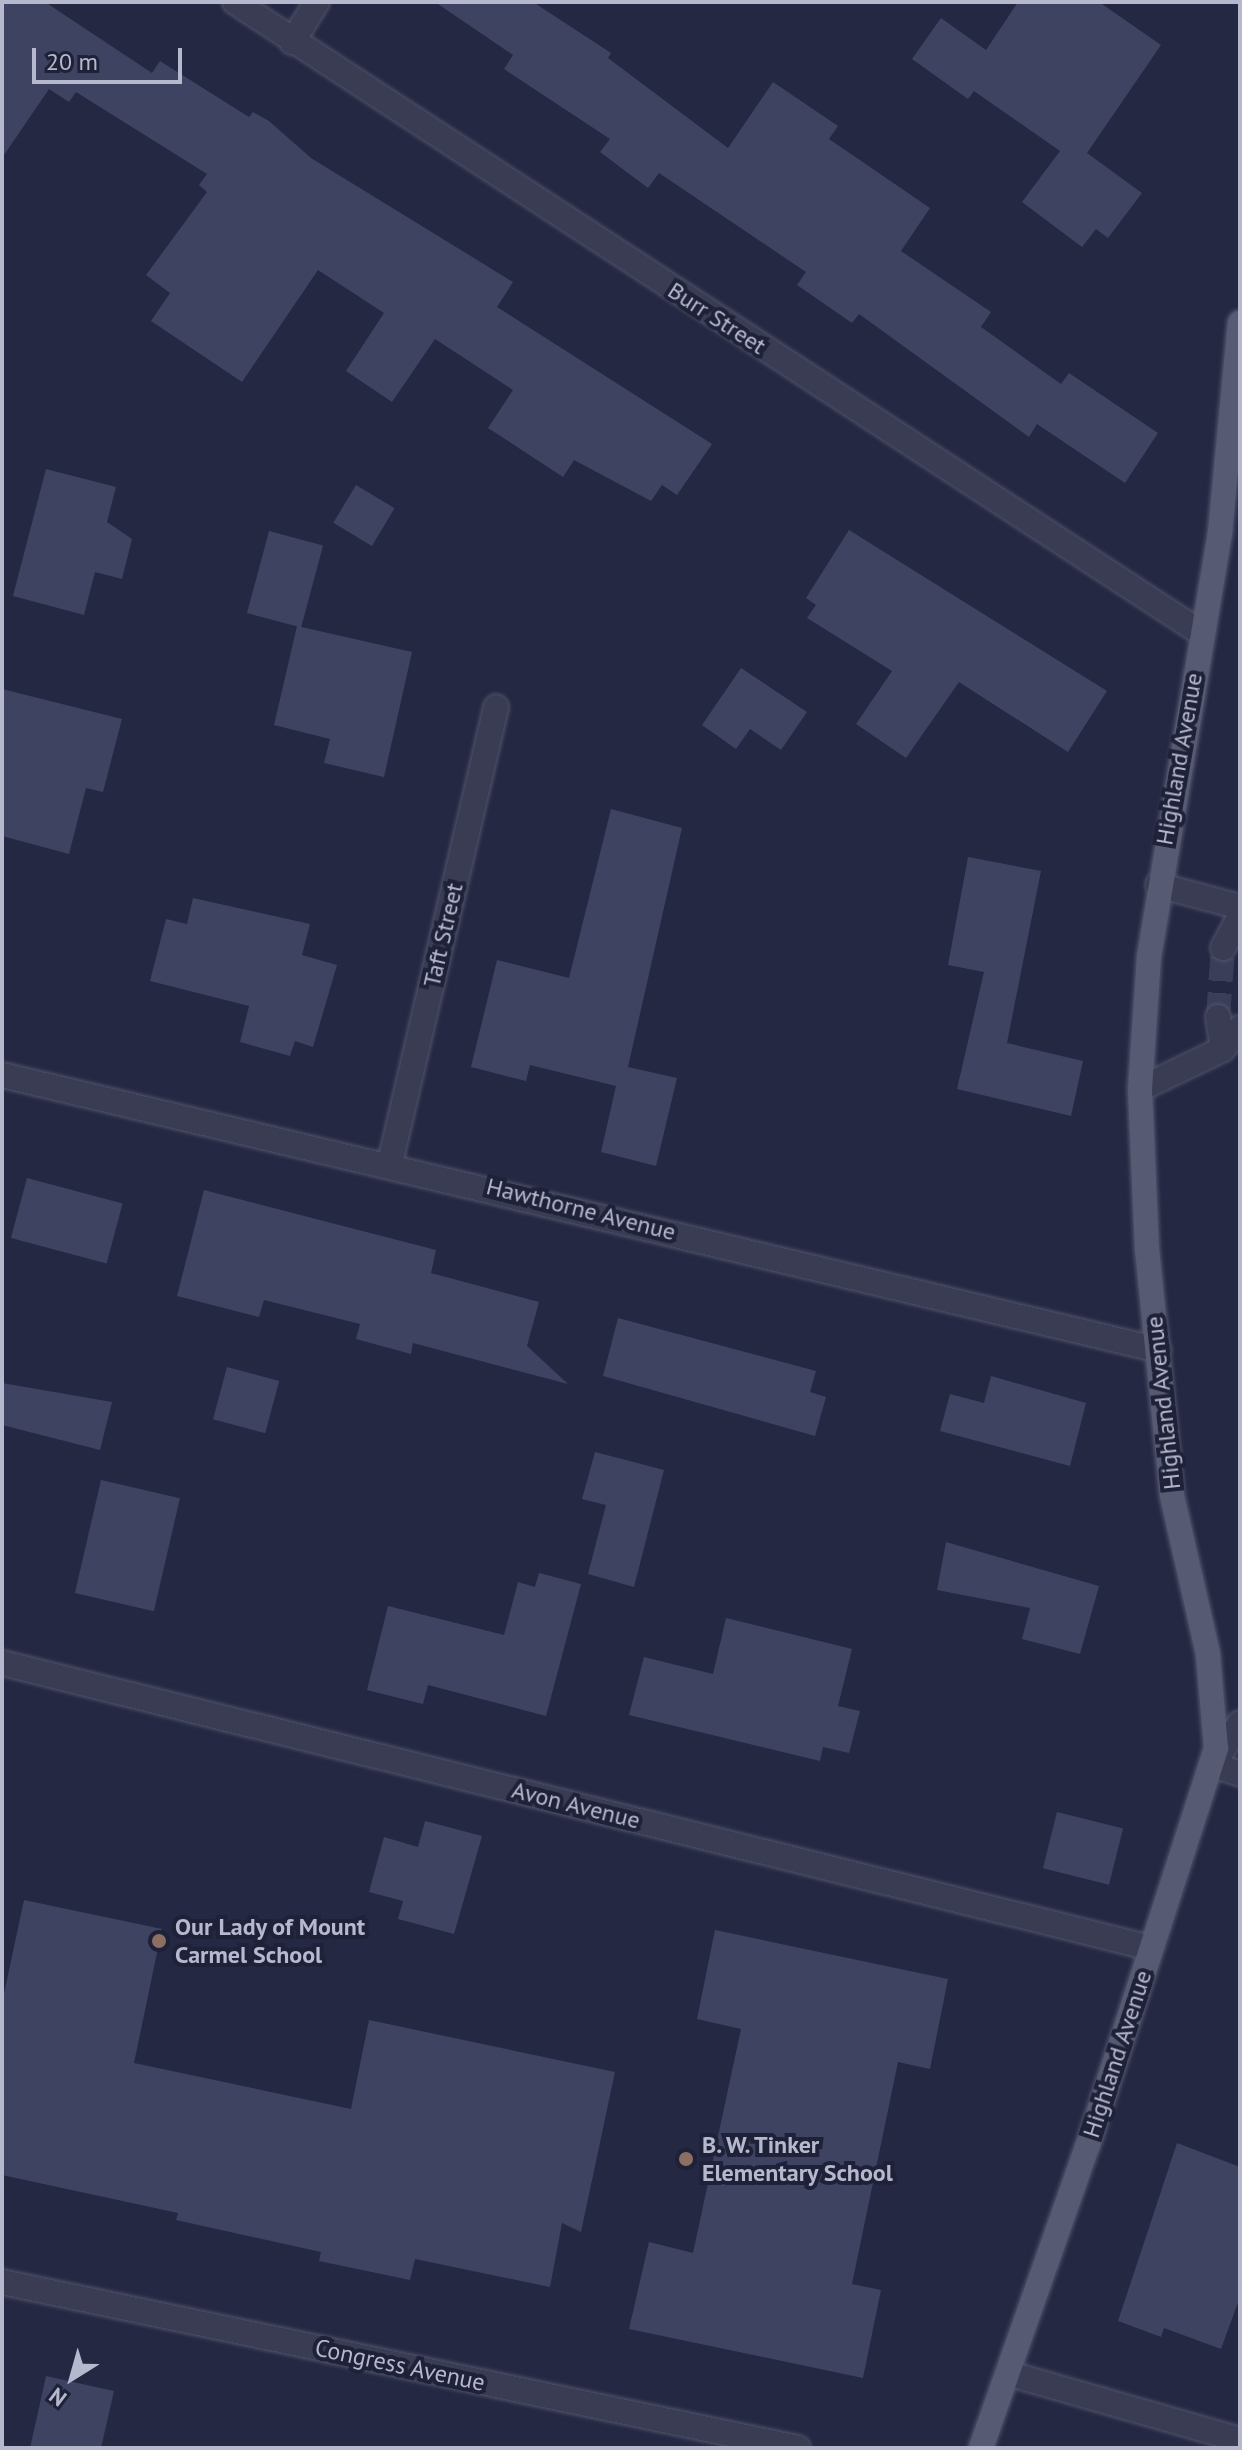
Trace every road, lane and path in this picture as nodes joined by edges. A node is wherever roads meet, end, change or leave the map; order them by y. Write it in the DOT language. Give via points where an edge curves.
graph roads {
  1 [pos="235,2"];
  2 [pos="317,2"];
  3 [pos="292,42"];
  4 [pos="1240,323"];
  5 [pos="1201,633"];
  6 [pos="496,707"];
  7 [pos="1158,885"];
  8 [pos="1240,907"];
  9 [pos="1240,916"];
  10 [pos="1223,948"];
  11 [pos="1229,1023"];
  12 [pos="2,1075"];
  13 [pos="1140,1089"];
  14 [pos="390,1163"];
  15 [pos="1159,1350"];
  16 [pos="2,1663"];
  17 [pos="1240,1723"];
  18 [pos="1213,1765"];
  19 [pos="1240,1774"];
  20 [pos="1151,1948"];
  21 [pos="2,2282"];
  22 [pos="1007,2373"];
  23 [pos="1240,2440"];
  24 [pos="798,2448"];
  25 [pos="981,2448"];
  1 -- 3 [label="street, Burr Street"];
  2 -- 3 [label="street"];
  3 -- 5 [label="street, Burr Street"];
  4 -- 5 [label="main road, Highland Avenue" via="1232,448"];
  5 -- 7 [label="main road, Highland Avenue"];
  6 -- 14 [label="street, Taft Street"];
  7 -- 8 [label="street"];
  7 -- 13 [label="main road, Highland Avenue"];
  9 -- 10 [label="street"];
  11 -- 13 [label="street" via="1223,1049"];
  12 -- 14 [label="street, Hawthorne Avenue"];
  13 -- 15 [label="main road, Highland Avenue" via="1143,1199"];
  14 -- 15 [label="street, Hawthorne Avenue"];
  15 -- 18 [label="main road, Highland Avenue" via="1177,1524 1216,1704"];
  16 -- 20 [label="street, Avon Avenue"];
  17 -- 18 [label="street"];
  18 -- 19 [label="street"];
  18 -- 20 [label="main road, Highland Avenue"];
  20 -- 22 [label="main road, Highland Avenue"];
  21 -- 24 [label="street, Congress Avenue"];
  22 -- 23 [label="street"];
  22 -- 25 [label="main road, Highland Avenue"];
}
